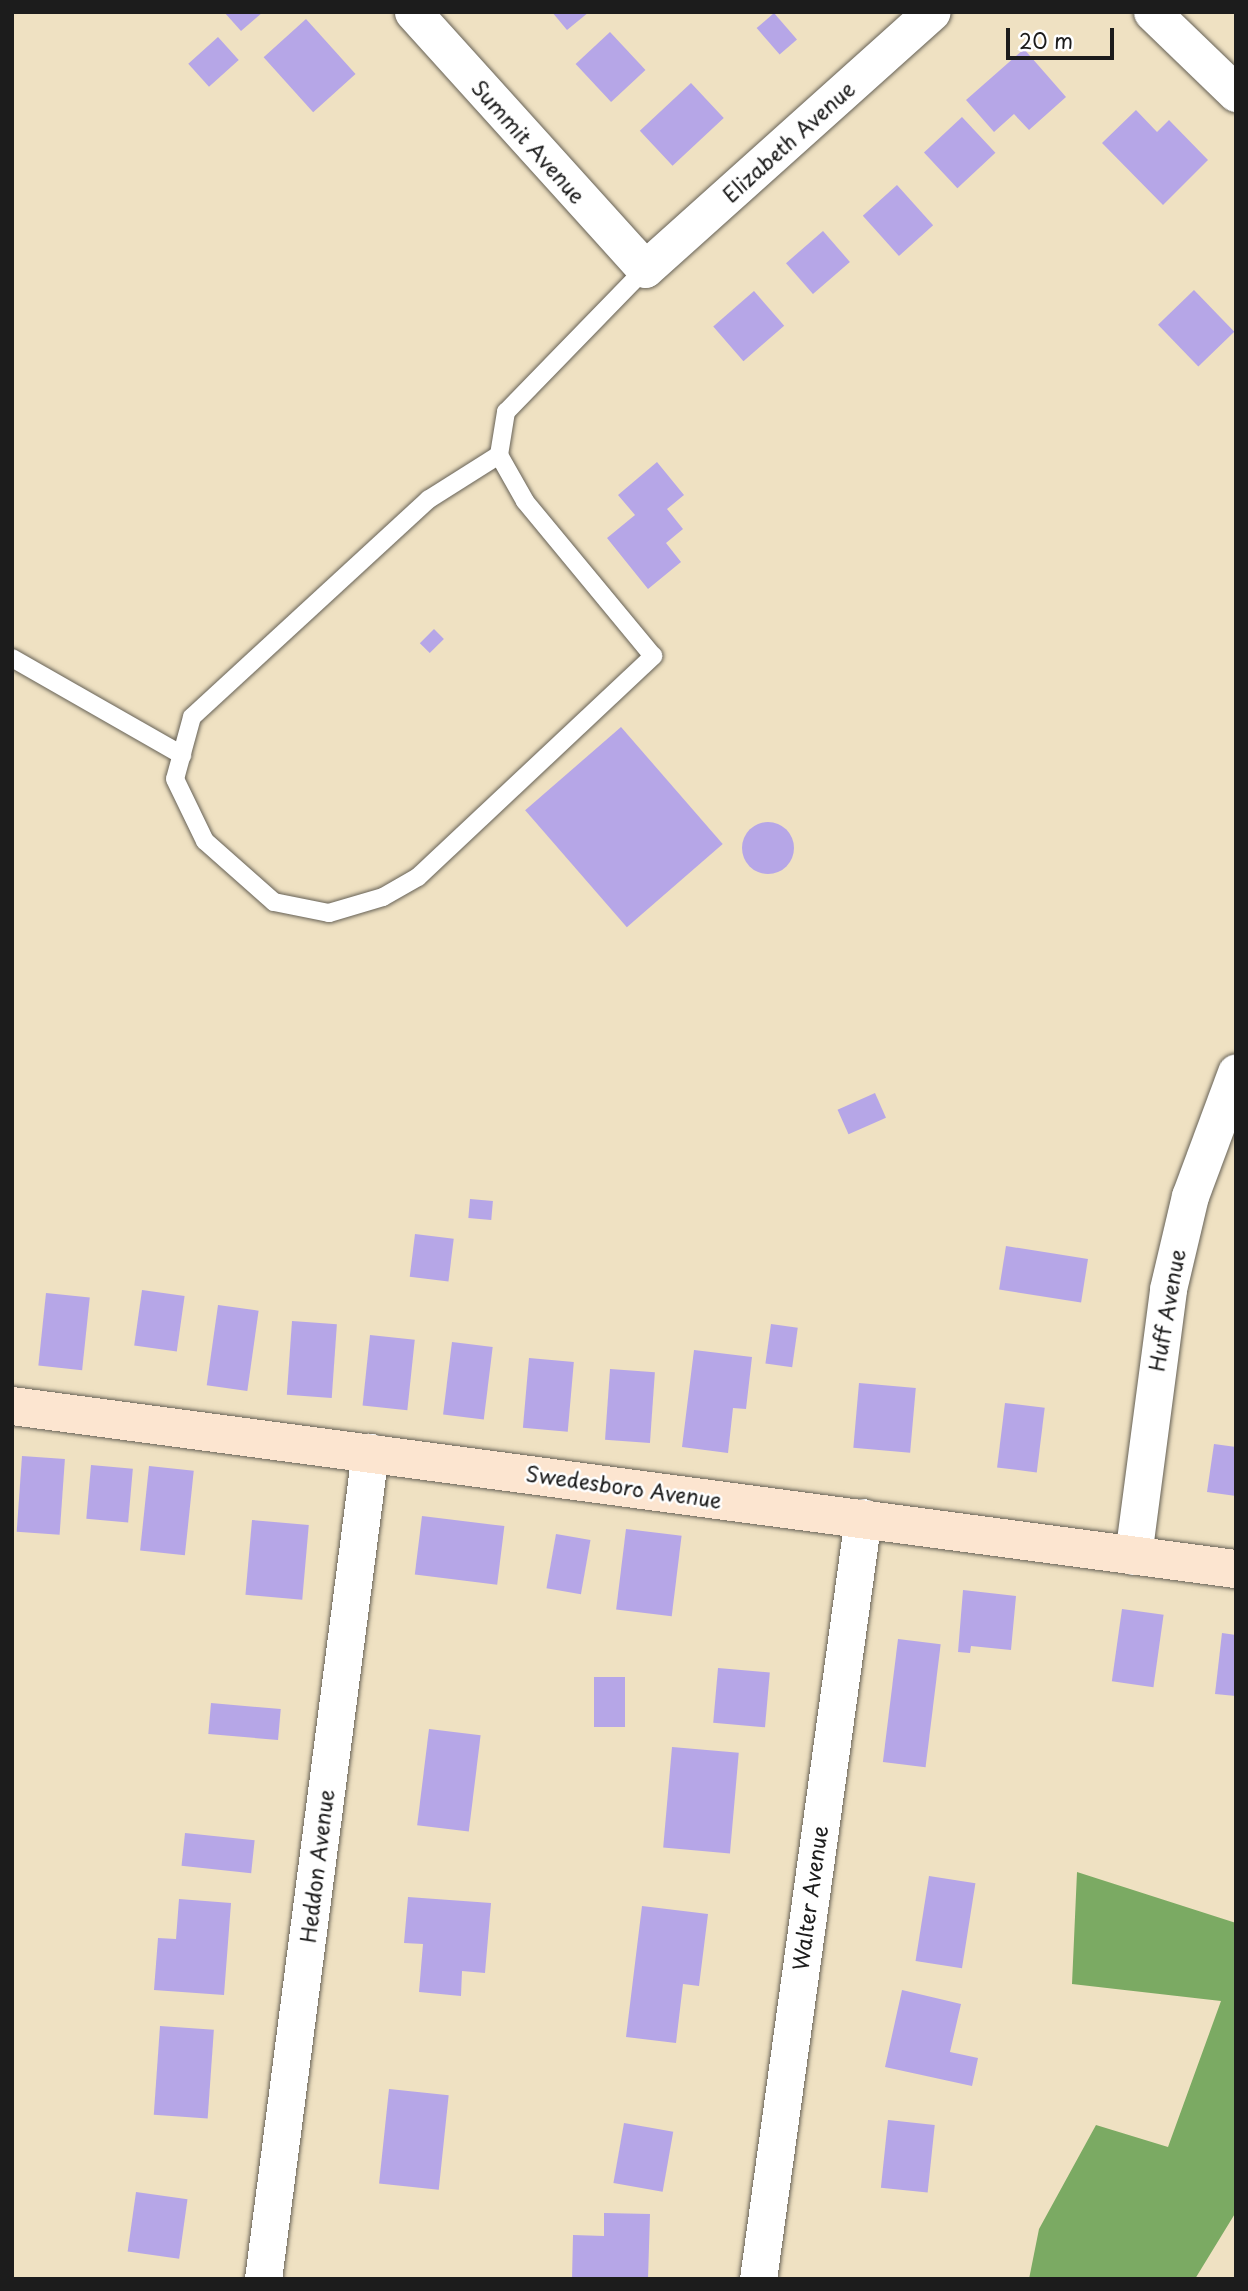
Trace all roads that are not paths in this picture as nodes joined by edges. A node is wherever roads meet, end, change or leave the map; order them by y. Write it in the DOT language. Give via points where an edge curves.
graph roads {
  1 [pos="413,12"];
  2 [pos="932,12"];
  3 [pos="1152,12"];
  4 [pos="1236,93"];
  5 [pos="645,269"];
  6 [pos="499,455"];
  7 [pos="12,658"];
  8 [pos="181,755"];
  9 [pos="1236,1072"];
  10 [pos="12,1406"];
  11 [pos="370,1452"];
  12 [pos="863,1517"];
  13 [pos="1133,1556"];
  14 [pos="1236,1569"];
  15 [pos="263,2279"];
  16 [pos="758,2279"];
  1 -- 5 [label="street, Summit Avenue"];
  2 -- 5 [label="street, Elizabeth Avenue"];
  3 -- 4 [label="street"];
  5 -- 6 [label="lane" via="506,412"];
  6 -- 8 [label="lane" via="429,499 192,718"];
  6 -- 8 [label="lane" via="525,501 653,656 455,844 383,897 329,913 274,902 205,842 175,779"];
  7 -- 8 [label="lane"];
  9 -- 13 [label="street, Huff Avenue" via="1189,1196 1168,1289"];
  10 -- 11 [label="street, Swedesboro Avenue"];
  11 -- 12 [label="street, Swedesboro Avenue"];
  11 -- 15 [label="street, Heddon Avenue"];
  12 -- 13 [label="street, Swedesboro Avenue"];
  12 -- 16 [label="street, Walter Avenue"];
  13 -- 14 [label="street, Swedesboro Avenue"];
}
